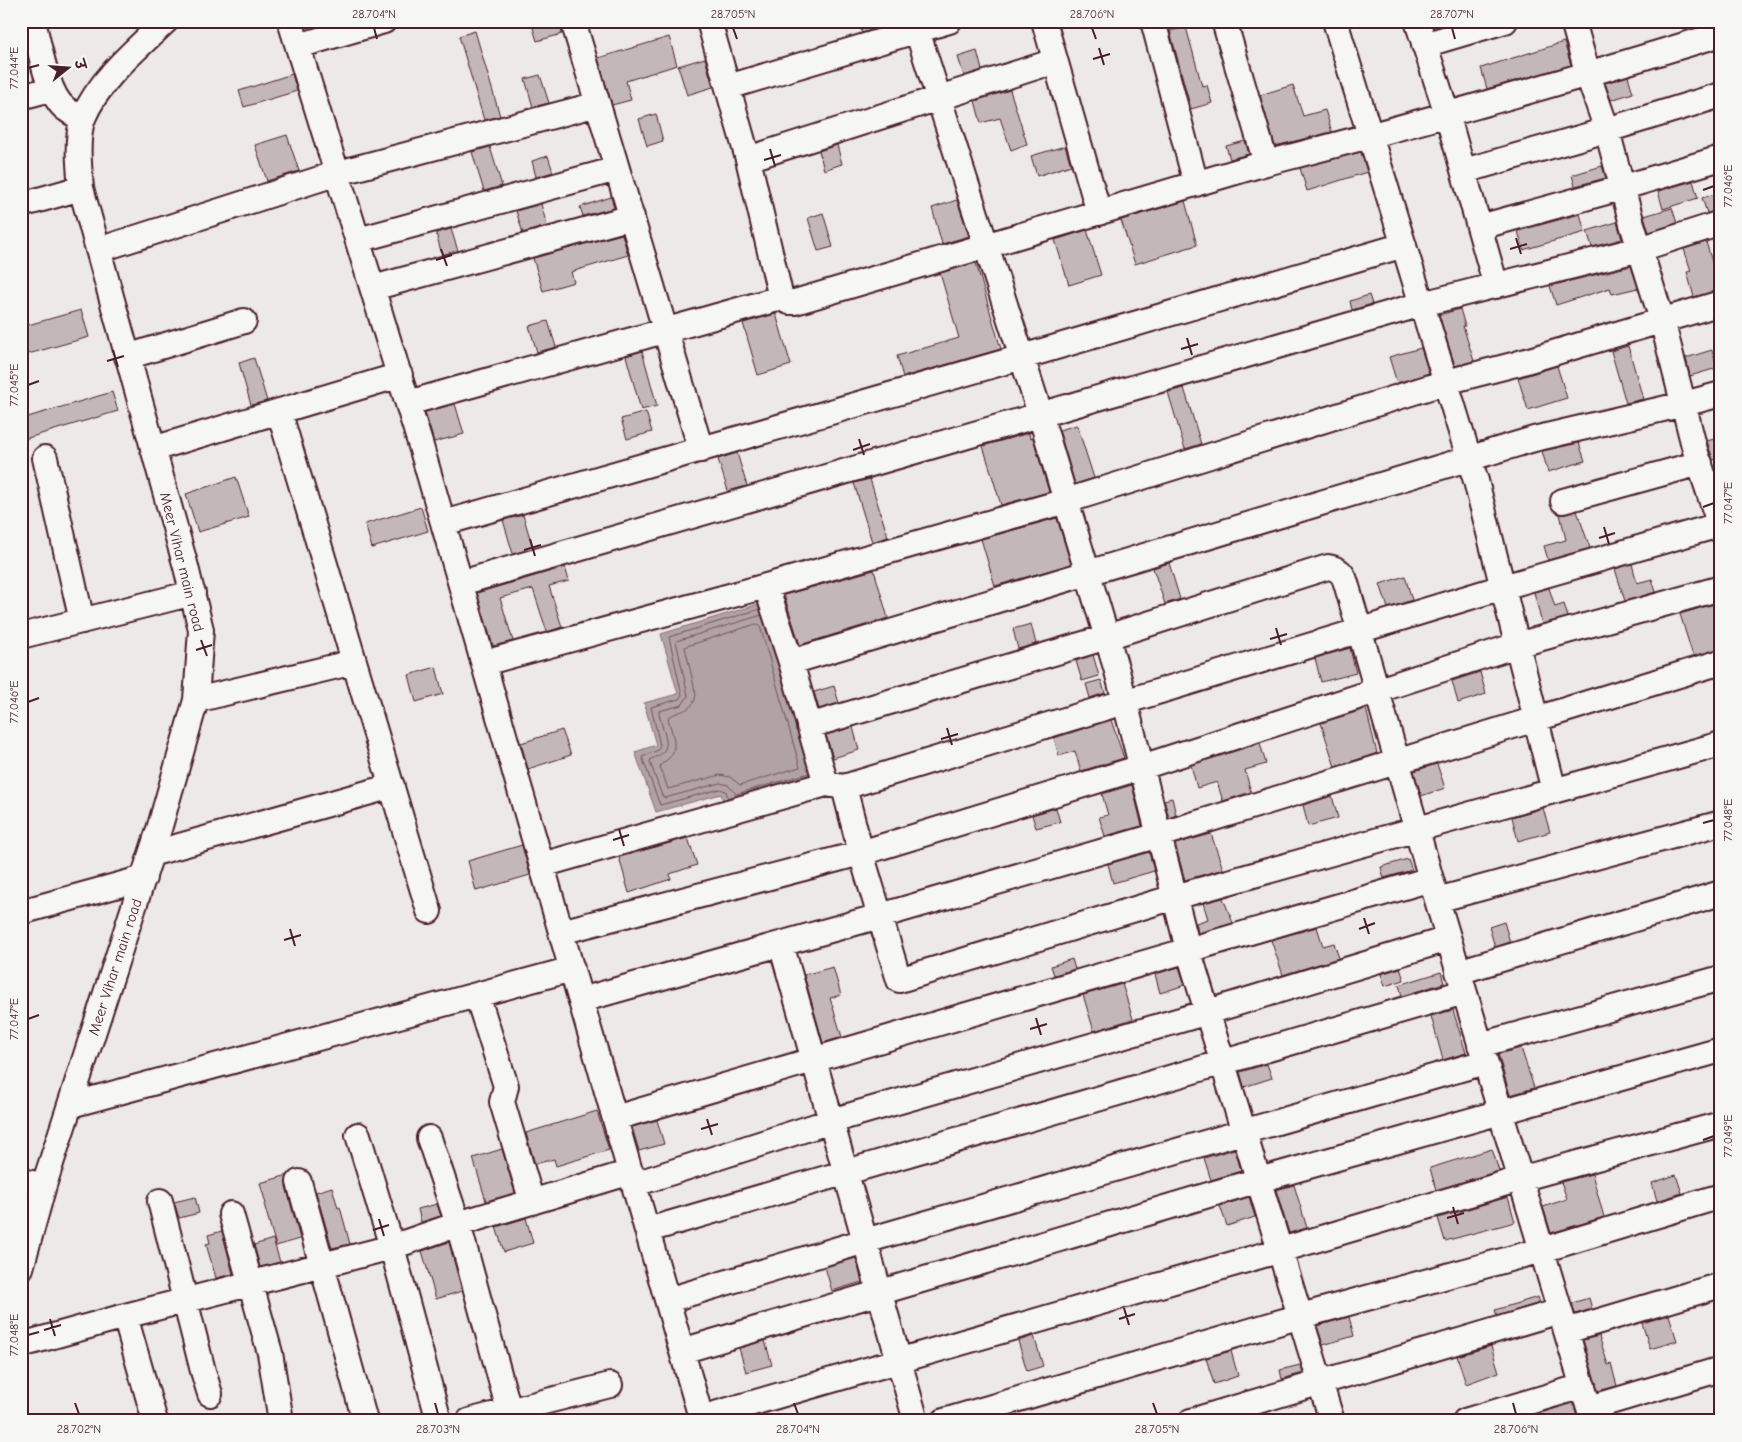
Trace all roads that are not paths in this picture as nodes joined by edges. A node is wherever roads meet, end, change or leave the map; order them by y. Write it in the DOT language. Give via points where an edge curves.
graph roads {
  1 [pos="34,21"];
  2 [pos="166,21"];
  3 [pos="290,21"];
  4 [pos="384,21"];
  5 [pos="573,21"];
  6 [pos="709,21"];
  7 [pos="949,21"];
  8 [pos="1044,21"];
  9 [pos="1153,21"];
  10 [pos="1224,21"];
  11 [pos="1335,21"];
  12 [pos="1417,21"];
  13 [pos="1505,21"];
  14 [pos="1573,21"];
  15 [pos="916,26"];
  16 [pos="140,32"];
  17 [pos="1721,34"];
  18 [pos="298,46"];
  19 [pos="1424,46"];
  20 [pos="1055,61"];
  21 [pos="1588,75"];
  22 [pos="728,87"];
  23 [pos="51,89"];
  24 [pos="1721,95"];
  25 [pos="21,97"];
  26 [pos="939,99"];
  27 [pos="598,104"];
  28 [pos="1447,114"];
  29 [pos="83,119"];
  30 [pos="1607,130"];
  31 [pos="1370,136"];
  32 [pos="1721,158"];
  33 [pos="748,159"];
  34 [pos="1266,163"];
  35 [pos="617,169"];
  36 [pos="1464,171"];
  37 [pos="338,173"];
  38 [pos="1196,184"];
  39 [pos="81,188"];
  40 [pos="1621,188"];
  41 [pos="21,205"];
  42 [pos="1099,213"];
  43 [pos="632,217"];
  44 [pos="1721,223"];
  45 [pos="1480,227"];
  46 [pos="358,240"];
  47 [pos="1404,245"];
  48 [pos="986,247"];
  49 [pos="1640,249"];
  50 [pos="98,250"];
  51 [pos="1496,286"];
  52 [pos="373,288"];
  53 [pos="781,298"];
  54 [pos="1721,303"];
  55 [pos="1422,304"];
  56 [pos="1662,320"];
  57 [pos="244,321"];
  58 [pos="665,329"];
  59 [pos="126,357"];
  60 [pos="1022,357"];
  61 [pos="400,375"];
  62 [pos="1446,382"];
  63 [pos="1721,394"];
  64 [pos="408,403"];
  65 [pos="1684,404"];
  66 [pos="279,411"];
  67 [pos="1040,416"];
  68 [pos="153,449"];
  69 [pos="701,450"];
  70 [pos="45,458"];
  71 [pos="1470,459"];
  72 [pos="1700,463"];
  73 [pos="1066,501"];
  74 [pos="1563,501"];
  75 [pos="444,523"];
  76 [pos="1720,527"];
  77 [pos="1087,572"];
  78 [pos="461,583"];
  79 [pos="766,586"];
  80 [pos="1503,587"];
  81 [pos="1721,588"];
  82 [pos="193,593"];
  83 [pos="82,621"];
  84 [pos="1360,631"];
  85 [pos="21,636"];
  86 [pos="1107,637"];
  87 [pos="1518,645"];
  88 [pos="354,662"];
  89 [pos="791,662"];
  90 [pos="1721,662"];
  91 [pos="484,663"];
  92 [pos="1378,690"];
  93 [pos="196,700"];
  94 [pos="1126,703"];
  95 [pos="1536,720"];
  96 [pos="810,726"];
  97 [pos="1721,744"];
  98 [pos="1398,762"];
  99 [pos="1142,767"];
  100 [pos="835,785"];
  101 [pos="392,786"];
  102 [pos="1554,791"];
  103 [pos="1721,823"];
  104 [pos="1416,830"];
  105 [pos="1159,835"];
  106 [pos="861,853"];
  107 [pos="151,854"];
  108 [pos="542,865"];
  109 [pos="144,878"];
  110 [pos="1434,889"];
  111 [pos="1721,893"];
  112 [pos="1175,897"];
  113 [pos="429,911"];
  114 [pos="21,912"];
  115 [pos="880,916"];
  116 [pos="562,932"];
  117 [pos="1448,939"];
  118 [pos="781,944"];
  119 [pos="1188,949"];
  120 [pos="572,969"];
  121 [pos="1721,978"];
  122 [pos="1461,982"];
  123 [pos="477,995"];
  124 [pos="581,1000"];
  125 [pos="1208,1012"];
  126 [pos="1721,1050"];
  127 [pos="1482,1054"];
  128 [pos="814,1060"];
  129 [pos="1223,1061"];
  130 [pos="71,1105"];
  131 [pos="1500,1112"];
  132 [pos="615,1118"];
  133 [pos="831,1121"];
  134 [pos="1721,1124"];
  135 [pos="1244,1131"];
  136 [pos="358,1135"];
  137 [pos="429,1138"];
  138 [pos="846,1172"];
  139 [pos="633,1178"];
  140 [pos="1520,1179"];
  141 [pos="1259,1180"];
  142 [pos="299,1182"];
  143 [pos="32,1183"];
  144 [pos="1721,1196"];
  145 [pos="160,1201"];
  146 [pos="532,1202"];
  147 [pos="231,1214"];
  148 [pos="458,1224"];
  149 [pos="648,1230"];
  150 [pos="865,1241"];
  151 [pos="392,1247"];
  152 [pos="1281,1250"];
  153 [pos="1542,1250"];
  154 [pos="323,1265"];
  155 [pos="21,1268"];
  156 [pos="251,1284"];
  157 [pos="1721,1285"];
  158 [pos="879,1292"];
  159 [pos="668,1300"];
  160 [pos="185,1301"];
  161 [pos="125,1316"];
  162 [pos="1301,1316"];
  163 [pos="1563,1321"];
  164 [pos="21,1345"];
  165 [pos="682,1351"];
  166 [pos="898,1360"];
  167 [pos="1721,1369"];
  168 [pos="1321,1383"];
  169 [pos="610,1385"];
  170 [pos="210,1394"];
  171 [pos="1588,1405"];
  172 [pos="510,1415"];
  173 [pos="701,1419"];
  174 [pos="155,1421"];
  175 [pos="281,1421"];
  176 [pos="365,1421"];
  177 [pos="439,1421"];
  178 [pos="469,1421"];
  179 [pos="916,1421"];
  180 [pos="944,1421"];
  181 [pos="1191,1421"];
  182 [pos="1332,1421"];
  183 [pos="1464,1421"];
  1 -- 23 [label="street"];
  2 -- 16 [label="street, Meer Vihar main road"];
  3 -- 18 [label="street"];
  4 -- 18 [label="street"];
  5 -- 27 [label="street"];
  6 -- 22 [label="street"];
  7 -- 15 [label="street"];
  8 -- 20 [label="street"];
  9 -- 38 [label="street"];
  10 -- 34 [label="street"];
  11 -- 31 [label="street"];
  12 -- 19 [label="street"];
  13 -- 19 [label="street"];
  14 -- 21 [label="street"];
  15 -- 22 [label="street"];
  15 -- 26 [label="street"];
  16 -- 29 [label="street, Meer Vihar main road"];
  17 -- 21 [label="street"];
  18 -- 37 [label="street"];
  19 -- 28 [label="street"];
  20 -- 26 [label="street"];
  20 -- 42 [label="street"];
  21 -- 28 [label="street"];
  21 -- 30 [label="street"];
  22 -- 33 [label="street"];
  23 -- 25 [label="street"];
  23 -- 29 [label="street" via="65,109"];
  24 -- 30 [label="street"];
  26 -- 33 [label="street"];
  26 -- 48 [label="street"];
  27 -- 35 [label="street"];
  27 -- 37 [label="street"];
  28 -- 31 [label="street"];
  28 -- 36 [label="street"];
  29 -- 39 [label="street, Meer Vihar main road" via="78,152"];
  30 -- 36 [label="street"];
  30 -- 40 [label="street"];
  31 -- 34 [label="street"];
  31 -- 47 [label="street"];
  32 -- 40 [label="street"];
  33 -- 53 [label="street"];
  34 -- 38 [label="street"];
  35 -- 43 [label="street"];
  35 -- 46 [label="street"];
  36 -- 45 [label="street"];
  37 -- 46 [label="street"];
  37 -- 50 [label="street"];
  38 -- 42 [label="street"];
  39 -- 41 [label="street"];
  39 -- 50 [label="street, Meer Vihar main road"];
  40 -- 45 [label="street"];
  40 -- 49 [label="street"];
  42 -- 48 [label="street"];
  43 -- 52 [label="street"];
  43 -- 58 [label="street"];
  44 -- 49 [label="street"];
  45 -- 51 [label="street"];
  46 -- 52 [label="street"];
  47 -- 55 [label="street"];
  47 -- 60 [label="street"];
  48 -- 53 [label="street" via="795,302"];
  48 -- 60 [label="street"];
  49 -- 51 [label="street"];
  49 -- 56 [label="street"];
  50 -- 59 [label="street, Meer Vihar main road"];
  51 -- 55 [label="street"];
  52 -- 61 [label="street"];
  53 -- 58 [label="street"];
  54 -- 56 [label="street"];
  55 -- 62 [label="street"];
  55 -- 67 [label="street"];
  56 -- 62 [label="street"];
  56 -- 65 [label="street"];
  57 -- 59 [label="street"];
  58 -- 64 [label="street"];
  58 -- 69 [label="street"];
  59 -- 68 [label="street, Meer Vihar main road"];
  60 -- 67 [label="street"];
  60 -- 69 [label="street"];
  61 -- 64 [label="street"];
  61 -- 66 [label="street"];
  62 -- 71 [label="street"];
  62 -- 73 [label="street"];
  63 -- 65 [label="street"];
  64 -- 75 [label="street"];
  65 -- 71 [label="street" via="1534,439"];
  65 -- 72 [label="street"];
  66 -- 68 [label="street"];
  66 -- 88 [label="street"];
  67 -- 73 [label="street"];
  67 -- 78 [label="street"];
  68 -- 82 [label="street, Meer Vihar main road"];
  69 -- 75 [label="street"];
  70 -- 83 [label="street"];
  71 -- 77 [label="street"];
  71 -- 80 [label="street"];
  72 -- 74 [label="street"];
  72 -- 76 [label="street"];
  73 -- 77 [label="street"];
  73 -- 79 [label="street"];
  75 -- 78 [label="street"];
  76 -- 80 [label="street"];
  77 -- 86 [label="street"];
  77 -- 89 [label="street"];
  78 -- 91 [label="street"];
  79 -- 89 [label="street"];
  79 -- 91 [label="street"];
  80 -- 84 [label="street"];
  80 -- 87 [label="street"];
  81 -- 87 [label="street"];
  82 -- 83 [label="street"];
  82 -- 93 [label="street, Meer Vihar main road" via="201,630"];
  83 -- 85 [label="street"];
  84 -- 86 [label="street" via="1344,577 1337,568 1328,567"];
  84 -- 92 [label="street"];
  84 -- 94 [label="street"];
  86 -- 94 [label="street"];
  86 -- 96 [label="street"];
  87 -- 92 [label="street"];
  87 -- 95 [label="street"];
  88 -- 93 [label="street"];
  88 -- 101 [label="street"];
  89 -- 96 [label="street"];
  90 -- 95 [label="street"];
  91 -- 108 [label="street"];
  92 -- 98 [label="street"];
  92 -- 99 [label="street"];
  93 -- 107 [label="street, Meer Vihar main road"];
  94 -- 99 [label="street"];
  94 -- 100 [label="street"];
  95 -- 98 [label="street"];
  95 -- 102 [label="street"];
  96 -- 100 [label="street"];
  97 -- 102 [label="street"];
  98 -- 104 [label="street"];
  98 -- 105 [label="street"];
  99 -- 105 [label="street"];
  99 -- 106 [label="street"];
  100 -- 106 [label="street"];
  100 -- 108 [label="street"];
  101 -- 107 [label="street"];
  101 -- 113 [label="street"];
  102 -- 104 [label="street"];
  103 -- 110 [label="street"];
  104 -- 110 [label="street"];
  104 -- 112 [label="street"];
  105 -- 112 [label="street"];
  105 -- 115 [label="street"];
  106 -- 115 [label="street"];
  106 -- 116 [label="street"];
  107 -- 109 [label="street, Meer Vihar main road"];
  108 -- 116 [label="street"];
  109 -- 114 [label="street"];
  109 -- 130 [label="street, Meer Vihar main road"];
  110 -- 117 [label="street"];
  110 -- 119 [label="street"];
  111 -- 122 [label="street"];
  112 -- 115 [label="street" via="902,980 898,979"];
  112 -- 119 [label="street"];
  115 -- 118 [label="street"];
  116 -- 120 [label="street"];
  117 -- 122 [label="street"];
  117 -- 125 [label="street"];
  118 -- 124 [label="street"];
  118 -- 128 [label="street"];
  119 -- 125 [label="street"];
  119 -- 128 [label="street"];
  120 -- 123 [label="street"];
  120 -- 124 [label="street"];
  121 -- 127 [label="street"];
  122 -- 127 [label="street"];
  122 -- 129 [label="street"];
  123 -- 130 [label="street"];
  123 -- 146 [label="street" via="506,1086 502,1102"];
  124 -- 132 [label="street"];
  125 -- 129 [label="street"];
  125 -- 133 [label="street"];
  126 -- 131 [label="street"];
  127 -- 131 [label="street"];
  127 -- 135 [label="street"];
  128 -- 132 [label="street"];
  128 -- 133 [label="street"];
  129 -- 135 [label="street"];
  129 -- 138 [label="street"];
  130 -- 143 [label="street, Meer Vihar main road"];
  131 -- 140 [label="street"];
  131 -- 141 [label="street"];
  132 -- 139 [label="street"];
  133 -- 138 [label="street"];
  133 -- 139 [label="street"];
  134 -- 140 [label="street"];
  135 -- 141 [label="street"];
  135 -- 150 [label="street"];
  136 -- 151 [label="street"];
  137 -- 148 [label="street"];
  138 -- 149 [label="street"];
  138 -- 150 [label="street"];
  139 -- 146 [label="street"];
  139 -- 149 [label="street"];
  140 -- 152 [label="street"];
  140 -- 153 [label="street"];
  141 -- 152 [label="street"];
  141 -- 158 [label="street"];
  142 -- 154 [label="street"];
  143 -- 155 [label="street, Meer Vihar main road"];
  144 -- 153 [label="street"];
  145 -- 160 [label="street"];
  146 -- 148 [label="street"];
  147 -- 156 [label="street"];
  148 -- 151 [label="street"];
  148 -- 172 [label="street"];
  149 -- 159 [label="street"];
  150 -- 158 [label="street"];
  150 -- 159 [label="street"];
  151 -- 154 [label="street"];
  151 -- 177 [label="street"];
  152 -- 162 [label="street"];
  152 -- 166 [label="street"];
  153 -- 162 [label="street"];
  153 -- 163 [label="street"];
  154 -- 156 [label="street"];
  154 -- 176 [label="street"];
  156 -- 160 [label="street"];
  156 -- 175 [label="street" via="270,1353"];
  157 -- 163 [label="street"];
  158 -- 165 [label="street"];
  158 -- 166 [label="street"];
  159 -- 165 [label="street"];
  160 -- 161 [label="street"];
  160 -- 170 [label="street"];
  161 -- 164 [label="street"];
  161 -- 174 [label="street"];
  162 -- 168 [label="street"];
  162 -- 180 [label="street"];
  163 -- 168 [label="street"];
  163 -- 171 [label="street"];
  165 -- 173 [label="street"];
  166 -- 173 [label="street"];
  166 -- 179 [label="street"];
  167 -- 171 [label="street"];
  168 -- 181 [label="street"];
  168 -- 182 [label="street"];
  169 -- 172 [label="street"];
  171 -- 183 [label="street"];
  172 -- 178 [label="street"];
}
